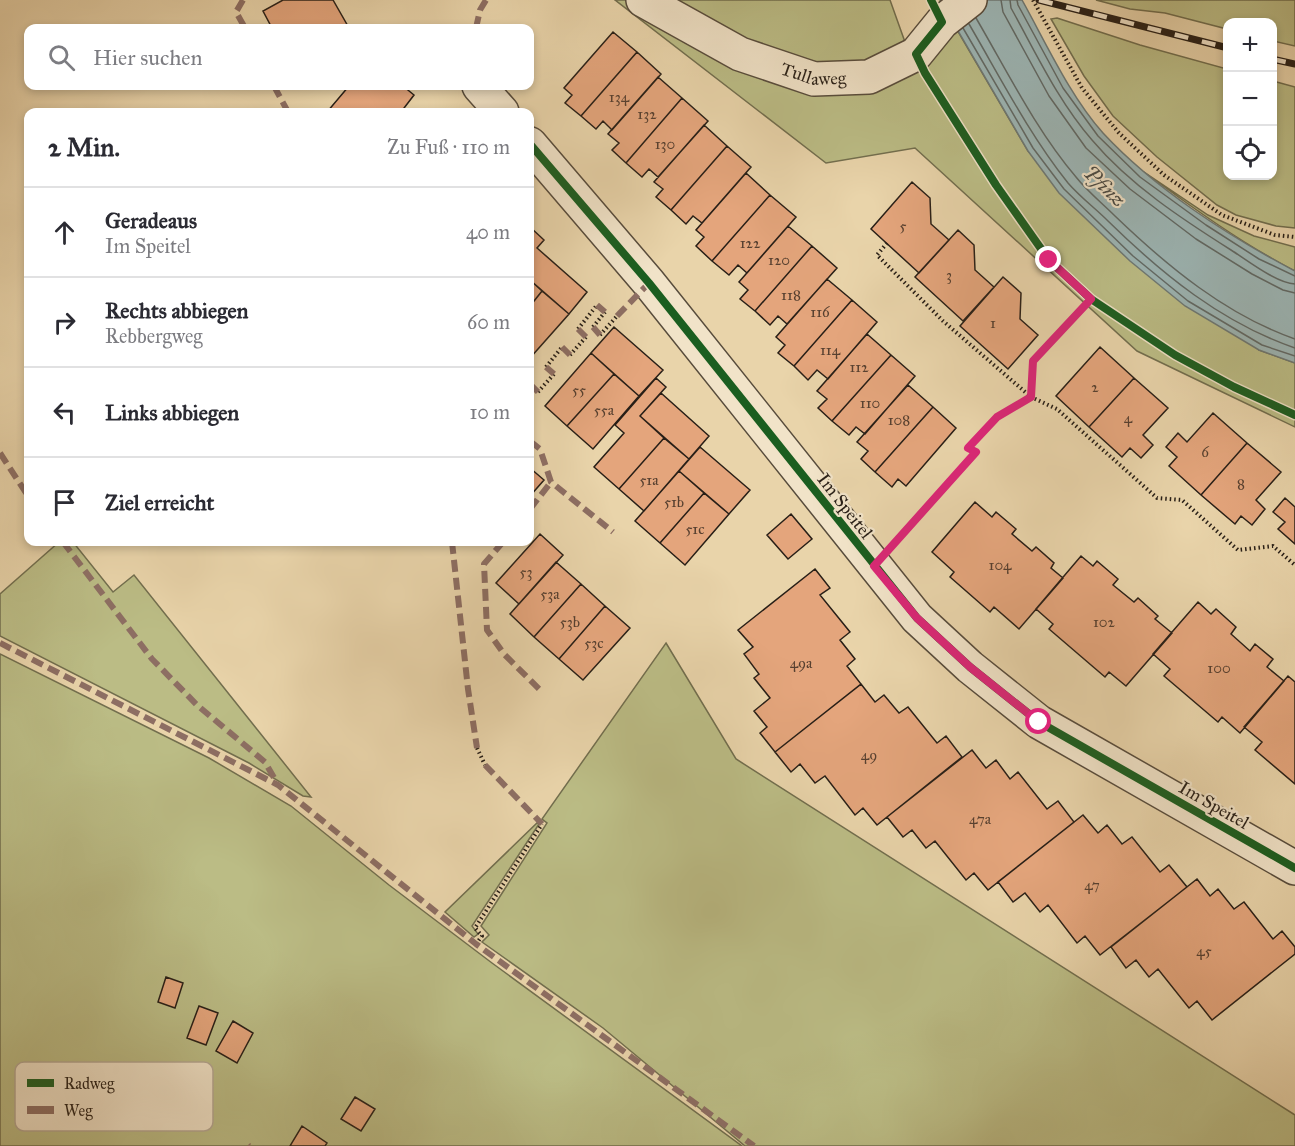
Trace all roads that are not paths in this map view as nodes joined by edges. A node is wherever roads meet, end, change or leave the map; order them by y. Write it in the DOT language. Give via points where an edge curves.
graph roads {
  1 [pos="644,0"];
  2 [pos="958,9"];
  3 [pos="483,90"];
  4 [pos="498,108"];
  5 [pos="534,149"];
  6 [pos="1295,868"];
  1 -- 2 [label="street, Tullaweg" via="740,54 814,79 869,77 916,54"];
  3 -- 4 [label="street"];
  5 -- 6 [label="street, Im Speitel" via="649,283 917,618 1039,722"];
}
